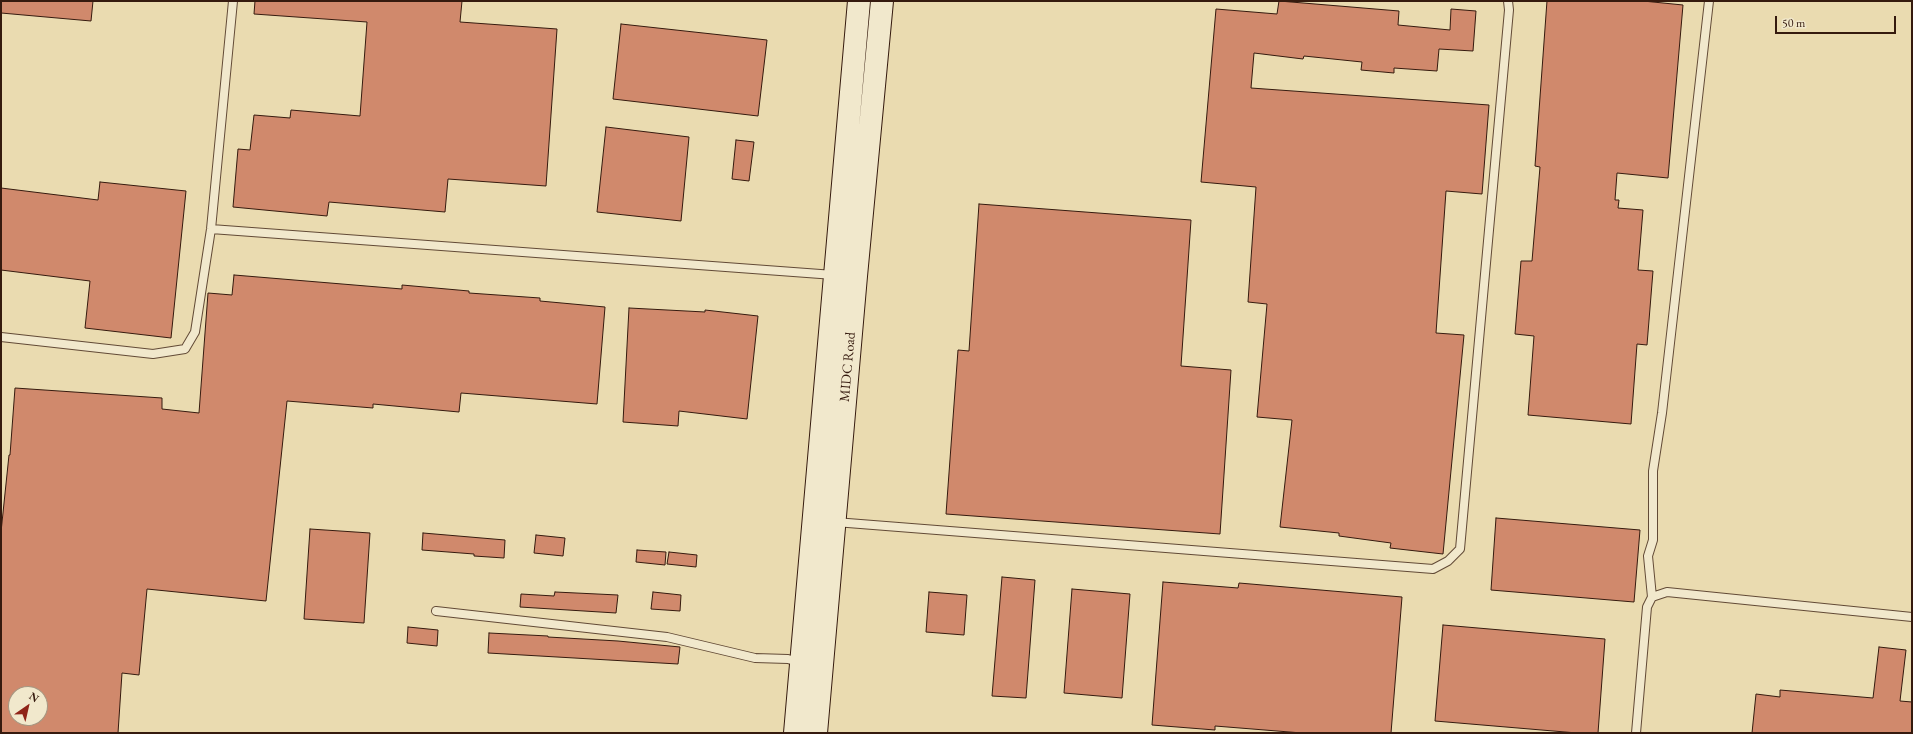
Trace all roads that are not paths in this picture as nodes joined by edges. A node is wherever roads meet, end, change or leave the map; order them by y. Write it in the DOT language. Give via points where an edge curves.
graph roads {
  1 [pos="232,1"];
  2 [pos="860,1"];
  3 [pos="882,1"];
  4 [pos="1508,1"];
  5 [pos="1709,1"];
  6 [pos="211,228"];
  7 [pos="846,276"];
  8 [pos="1,337"];
  9 [pos="835,522"];
  10 [pos="1652,597"];
  11 [pos="436,611"];
  12 [pos="1912,618"];
  13 [pos="802,663"];
  14 [pos="796,733"];
  15 [pos="816,733"];
  16 [pos="1636,733"];
  1 -- 6 [label="lane"];
  2 -- 7 [label="street, MIDC Road"];
  3 -- 7 [label="street, MIDC Road"];
  4 -- 9 [label="lane" via="1460,549 1448,562 1433,569"];
  5 -- 10 [label="lane" via="1662,413 1653,471 1653,540 1648,556"];
  6 -- 7 [label="lane"];
  6 -- 8 [label="lane" via="195,332 185,349 153,354"];
  7 -- 9 [label="street, MIDC Road"];
  7 -- 13 [label="street, MIDC Road"];
  9 -- 15 [label="street, MIDC Road"];
  10 -- 12 [label="lane" via="1667,592"];
  10 -- 16 [label="lane" via="1647,607"];
  11 -- 13 [label="lane" via="667,637 755,658 788,659"];
  13 -- 14 [label="street, MIDC Road"];
}
